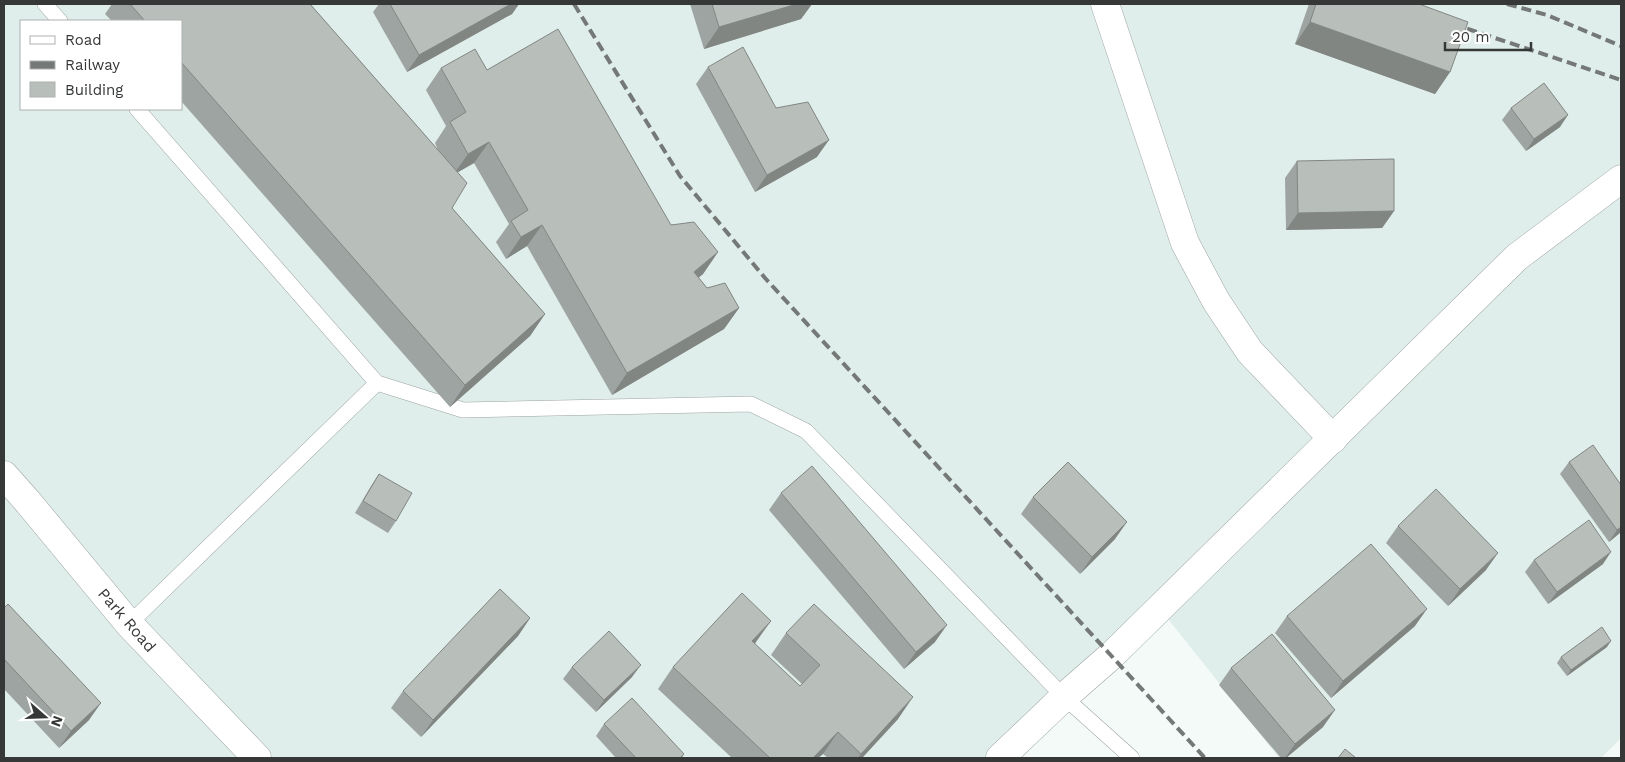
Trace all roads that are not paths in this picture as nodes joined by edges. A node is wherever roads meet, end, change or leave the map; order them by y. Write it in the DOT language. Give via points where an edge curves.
graph roads {
  1 [pos="45,4"];
  2 [pos="1105,4"];
  3 [pos="59,20"];
  4 [pos="138,110"];
  5 [pos="1621,179"];
  6 [pos="377,383"];
  7 [pos="1333,439"];
  8 [pos="4,475"];
  9 [pos="128,624"];
  10 [pos="1064,696"];
  11 [pos="258,758"];
  12 [pos="1000,758"];
  13 [pos="1132,758"];
  1 -- 3 [label="lane"];
  2 -- 7 [label="main road" via="1185,243 1216,301 1250,352"];
  4 -- 6 [label="lane"];
  5 -- 7 [label="main road" via="1517,257"];
  6 -- 9 [label="lane"];
  6 -- 10 [label="lane" via="463,410 752,404 806,431"];
  7 -- 10 [label="main road" via="1112,655"];
  8 -- 9 [label="main road, Park Road"];
  9 -- 11 [label="main road, Park Road"];
  10 -- 12 [label="main road"];
  10 -- 13 [label="lane"];
}
